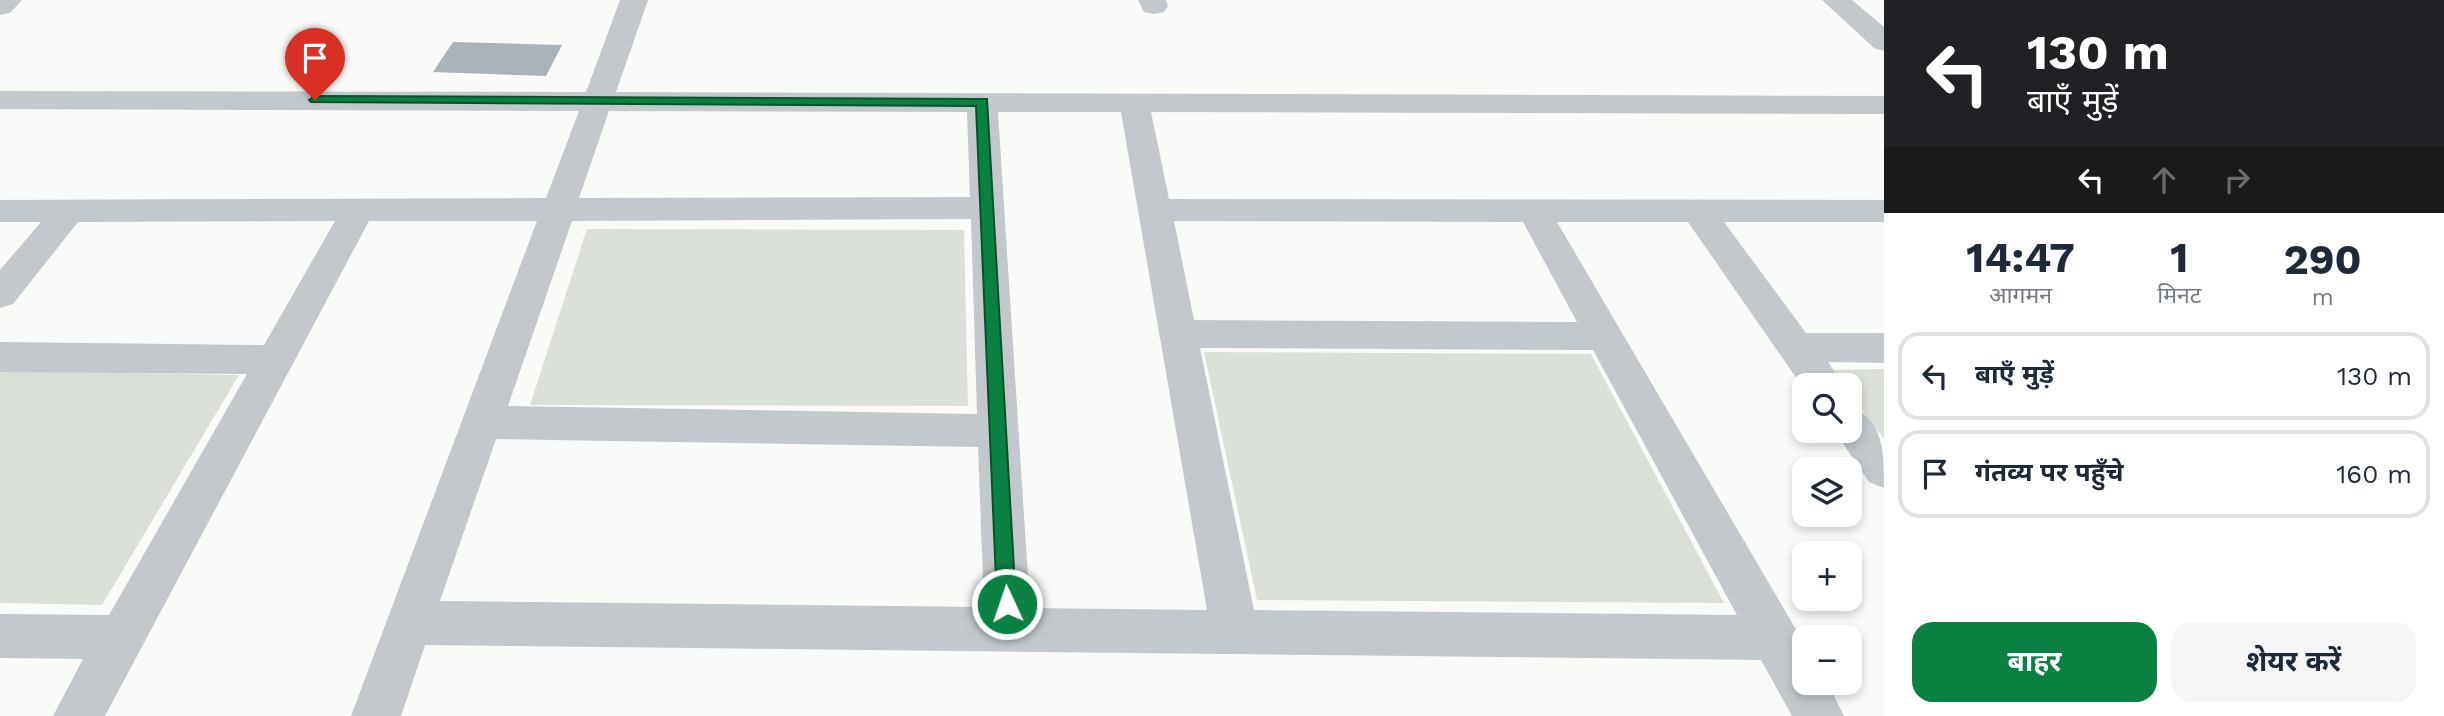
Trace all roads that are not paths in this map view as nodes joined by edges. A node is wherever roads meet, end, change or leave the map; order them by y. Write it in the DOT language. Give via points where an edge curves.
graph roads {
  1 [pos="8,0"];
  2 [pos="634,0"];
  3 [pos="1836,0"];
  4 [pos="0,7"];
  5 [pos="1884,42"];
  6 [pos="0,100"];
  7 [pos="597,101"];
  8 [pos="982,102"];
  9 [pos="1134,102"];
  10 [pos="1884,105"];
  11 [pos="987,208"];
  12 [pos="0,211"];
  13 [pos="69,211"];
  14 [pos="358,211"];
  15 [pos="558,211"];
  16 [pos="1155,211"];
  17 [pos="1534,211"];
  18 [pos="1698,211"];
  19 [pos="1884,211"];
  20 [pos="0,295"];
  21 [pos="1178,334"];
  22 [pos="1604,335"];
  23 [pos="1796,347"];
  24 [pos="1884,348"];
  25 [pos="0,357"];
  26 [pos="275,360"];
  27 [pos="1814,373"];
  28 [pos="482,422"];
  29 [pos="998,430"];
  30 [pos="1862,439"];
  31 [pos="1884,470"];
  32 [pos="410,623"];
  33 [pos="1008,629"];
  34 [pos="1236,632"];
  35 [pos="0,636"];
  36 [pos="122,637"];
  37 [pos="1774,638"];
  38 [pos="78,716"];
  39 [pos="376,716"];
  40 [pos="1819,716"];
  1 -- 4 [label="street"];
  2 -- 7 [label="street"];
  3 -- 5 [label="street"];
  6 -- 7 [label="street"];
  7 -- 8 [label="street"];
  7 -- 15 [label="street"];
  8 -- 9 [label="street"];
  8 -- 11 [label="street"];
  9 -- 10 [label="street"];
  9 -- 16 [label="street"];
  11 -- 15 [label="street"];
  11 -- 29 [label="street"];
  12 -- 13 [label="street"];
  13 -- 14 [label="street"];
  13 -- 20 [label="street"];
  14 -- 15 [label="street"];
  14 -- 26 [label="street"];
  15 -- 28 [label="street"];
  16 -- 17 [label="street"];
  16 -- 21 [label="street"];
  17 -- 18 [label="street"];
  17 -- 22 [label="street"];
  18 -- 19 [label="street"];
  18 -- 23 [label="street"];
  21 -- 22 [label="street"];
  21 -- 34 [label="street"];
  22 -- 37 [label="street"];
  23 -- 24 [label="street"];
  23 -- 27 [label="street"];
  25 -- 26 [label="street"];
  26 -- 36 [label="street"];
  28 -- 29 [label="street"];
  28 -- 32 [label="street"];
  29 -- 33 [label="street"];
  30 -- 31 [label="street"];
  32 -- 33 [label="street"];
  32 -- 39 [label="street"];
  33 -- 34 [label="street"];
  34 -- 37 [label="street"];
  35 -- 36 [label="street"];
  36 -- 38 [label="street"];
  37 -- 40 [label="street"];
}
